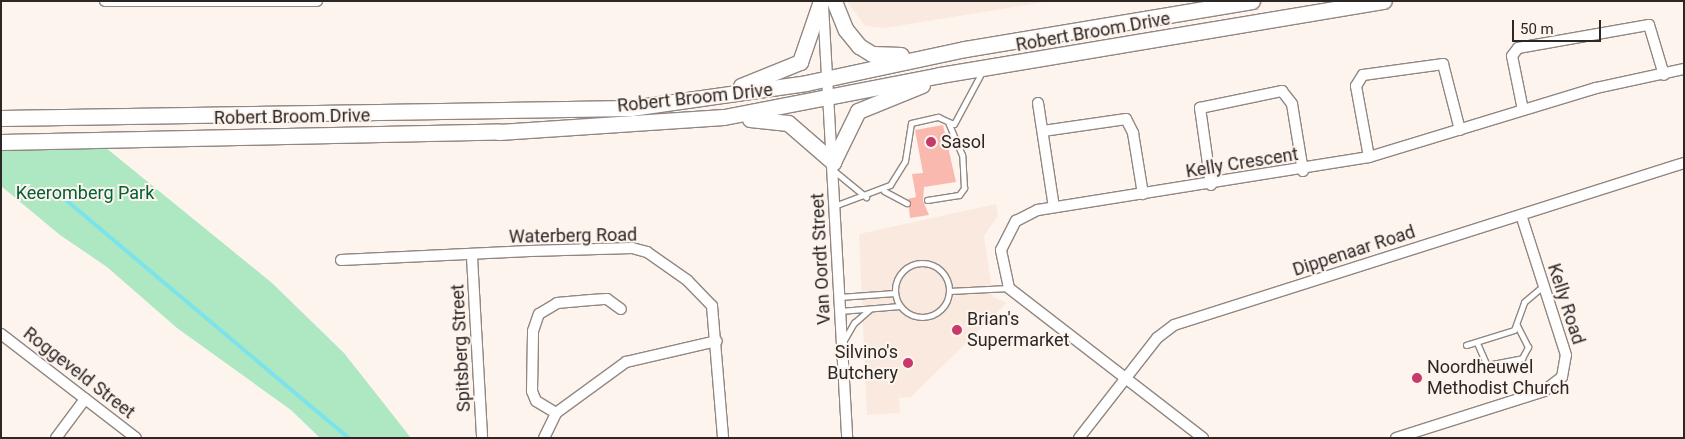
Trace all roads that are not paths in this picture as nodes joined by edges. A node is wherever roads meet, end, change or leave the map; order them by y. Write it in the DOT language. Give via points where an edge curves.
graph roads {
  1 [pos="105,1"];
  2 [pos="317,1"];
  3 [pos="822,1"];
  4 [pos="834,1"];
  5 [pos="1252,1"];
  6 [pos="1384,1"];
  7 [pos="965,49"];
  8 [pos="1684,69"];
  9 [pos="983,70"];
  10 [pos="940,75"];
  11 [pos="1664,75"];
  12 [pos="827,78"];
  13 [pos="701,99"];
  14 [pos="828,100"];
  15 [pos="1038,103"];
  16 [pos="1523,110"];
  17 [pos="724,117"];
  18 [pos="1,118"];
  19 [pos="949,124"];
  20 [pos="1460,130"];
  21 [pos="1043,131"];
  22 [pos="1,142"];
  23 [pos="1369,157"];
  24 [pos="1684,163"];
  25 [pos="833,166"];
  26 [pos="1304,170"];
  27 [pos="1211,185"];
  28 [pos="884,190"];
  29 [pos="1144,194"];
  30 [pos="866,197"];
  31 [pos="927,200"];
  32 [pos="908,203"];
  33 [pos="834,206"];
  34 [pos="1054,207"];
  35 [pos="1521,216"];
  36 [pos="472,257"];
  37 [pos="342,260"];
  38 [pos="1543,286"];
  39 [pos="1009,288"];
  40 [pos="949,291"];
  41 [pos="895,294"];
  42 [pos="839,297"];
  43 [pos="900,306"];
  44 [pos="621,309"];
  45 [pos="871,309"];
  46 [pos="840,311"];
  47 [pos="1517,325"];
  48 [pos="1,334"];
  49 [pos="717,341"];
  50 [pos="1477,343"];
  51 [pos="1466,345"];
  52 [pos="842,346"];
  53 [pos="1125,378"];
  54 [pos="85,399"];
  55 [pos="556,413"];
  56 [pos="56,438"];
  57 [pos="136,438"];
  58 [pos="482,438"];
  59 [pos="544,438"];
  60 [pos="723,438"];
  61 [pos="847,438"];
  62 [pos="1079,438"];
  63 [pos="1203,438"];
  64 [pos="1396,438"];
  1 -- 2 [label="street"];
  3 -- 12 [label="street, Van Oordt Street"];
  3 -- 13 [label="street" via="798,64"];
  4 -- 7 [label="street" via="852,39 872,54"];
  5 -- 7 [label="street, Robert Broom Drive"];
  6 -- 9 [label="street, Robert Broom Drive"];
  7 -- 12 [label="street, Robert Broom Drive"];
  8 -- 11 [label="street, Kelly Crescent"];
  9 -- 10 [label="street, Robert Broom Drive"];
  9 -- 19 [label="lane" via="955,124"];
  10 -- 14 [label="street, Robert Broom Drive"];
  10 -- 25 [label="street" via="858,111"];
  11 -- 16 [label="street, Kelly Crescent" via="1596,88"];
  11 -- 16 [label="street" via="1649,25 1518,48 1512,56"];
  12 -- 13 [label="street, Robert Broom Drive"];
  12 -- 14 [label="street, Van Oordt Street"];
  13 -- 18 [label="street, Robert Broom Drive" via="578,110"];
  14 -- 17 [label="street, Robert Broom Drive"];
  14 -- 25 [label="street, Van Oordt Street"];
  15 -- 21 [label="street"];
  16 -- 20 [label="street, Kelly Crescent"];
  17 -- 22 [label="street, Robert Broom Drive" via="499,132"];
  17 -- 25 [label="street" via="788,123"];
  19 -- 28 [label="lane" via="939,117 911,123 905,162"];
  19 -- 31 [label="lane" via="962,155 964,188 959,195"];
  20 -- 23 [label="street, Kelly Crescent"];
  20 -- 23 [label="street" via="1443,64 1364,76 1356,82"];
  21 -- 29 [label="street" via="1126,118 1133,133"];
  21 -- 34 [label="street"];
  23 -- 26 [label="street, Kelly Crescent"];
  24 -- 35 [label="street, Dippenaar Road"];
  25 -- 30 [label="lane"];
  25 -- 33 [label="street, Van Oordt Street"];
  26 -- 27 [label="street, Kelly Crescent"];
  26 -- 27 [label="street" via="1292,104 1282,91 1200,108"];
  27 -- 29 [label="street, Kelly Crescent"];
  28 -- 30 [label="lane"];
  28 -- 32 [label="lane"];
  29 -- 34 [label="street, Kelly Crescent"];
  30 -- 33 [label="lane"];
  33 -- 42 [label="street, Van Oordt Street"];
  34 -- 39 [label="street, Kelly Crescent" via="1026,215 1006,234 1001,261"];
  35 -- 38 [label="street, Kelly Road"];
  35 -- 53 [label="street, Dippenaar Road" via="1174,325 1157,338"];
  36 -- 37 [label="street, Waterberg Road"];
  36 -- 49 [label="street, Waterberg Road" via="640,249 671,266 709,302"];
  36 -- 58 [label="street, Spitsberg Street"];
  38 -- 47 [label="lane" via="1524,302"];
  38 -- 64 [label="street, Kelly Road" via="1566,355 1562,377 1544,391"];
  39 -- 40 [label="lane"];
  39 -- 53 [label="street"];
  40 -- 41 [label="lane" via="939,269 924,263 901,273"];
  40 -- 43 [label="lane" via="944,307 930,316 914,316"];
  41 -- 42 [label="lane"];
  41 -- 43 [label="lane"];
  42 -- 46 [label="street, Van Oordt Street"];
  43 -- 45 [label="lane"];
  44 -- 55 [label="street" via="607,299 549,305 539,314 533,331 532,391 536,401"];
  45 -- 46 [label="lane"];
  45 -- 52 [label="lane" via="851,327"];
  46 -- 52 [label="street, Van Oordt Street"];
  47 -- 50 [label="lane" via="1509,334"];
  47 -- 50 [label="lane" via="1528,347 1522,358 1487,365"];
  48 -- 54 [label="street, Roggeveld Street"];
  49 -- 55 [label="street" via="626,362"];
  49 -- 60 [label="street, Waterberg Road"];
  50 -- 51 [label="lane"];
  52 -- 61 [label="street, Van Oordt Street"];
  53 -- 62 [label="street, Dippenaar Road"];
  53 -- 63 [label="street"];
  54 -- 56 [label="street"];
  54 -- 57 [label="street, Roggeveld Street"];
  55 -- 59 [label="street"];
}
